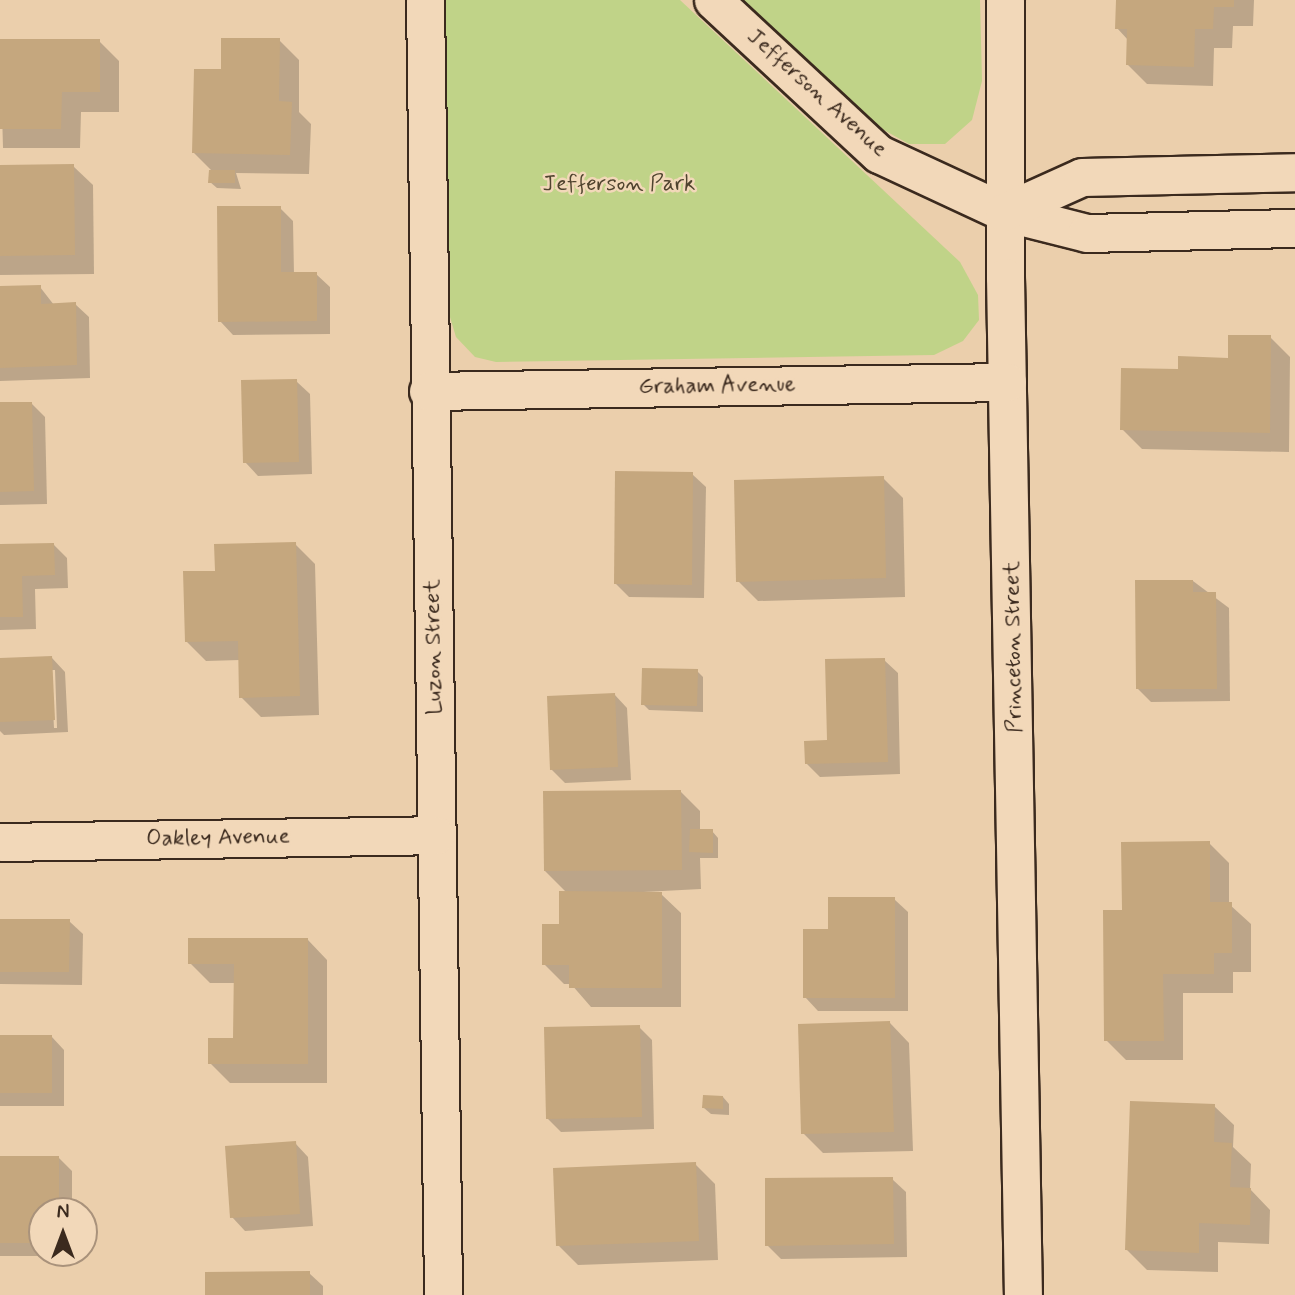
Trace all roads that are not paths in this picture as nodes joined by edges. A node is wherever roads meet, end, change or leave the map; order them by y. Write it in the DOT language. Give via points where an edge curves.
graph roads {
  1 [pos="425,0"];
  2 [pos="713,0"];
  3 [pos="1005,0"];
  4 [pos="1295,172"];
  5 [pos="1004,212"];
  6 [pos="1295,228"];
  7 [pos="1007,382"];
  8 [pos="428,391"];
  9 [pos="436,835"];
  10 [pos="0,842"];
  11 [pos="443,1295"];
  12 [pos="1023,1295"];
  1 -- 8 [label="street, Luzon Street"];
  2 -- 5 [label="street, Jefferson Avenue" via="879,154"];
  3 -- 5 [label="street, Princeton Street"];
  4 -- 5 [label="street" via="1082,177"];
  5 -- 6 [label="street, Jefferson Avenue" via="1087,233"];
  5 -- 7 [label="street, Princeton Street"];
  7 -- 8 [label="street, Graham Avenue"];
  7 -- 12 [label="street, Princeton Street"];
  8 -- 9 [label="street, Luzon Street"];
  9 -- 10 [label="street, Oakley Avenue"];
  9 -- 11 [label="street, Luzon Street"];
}
